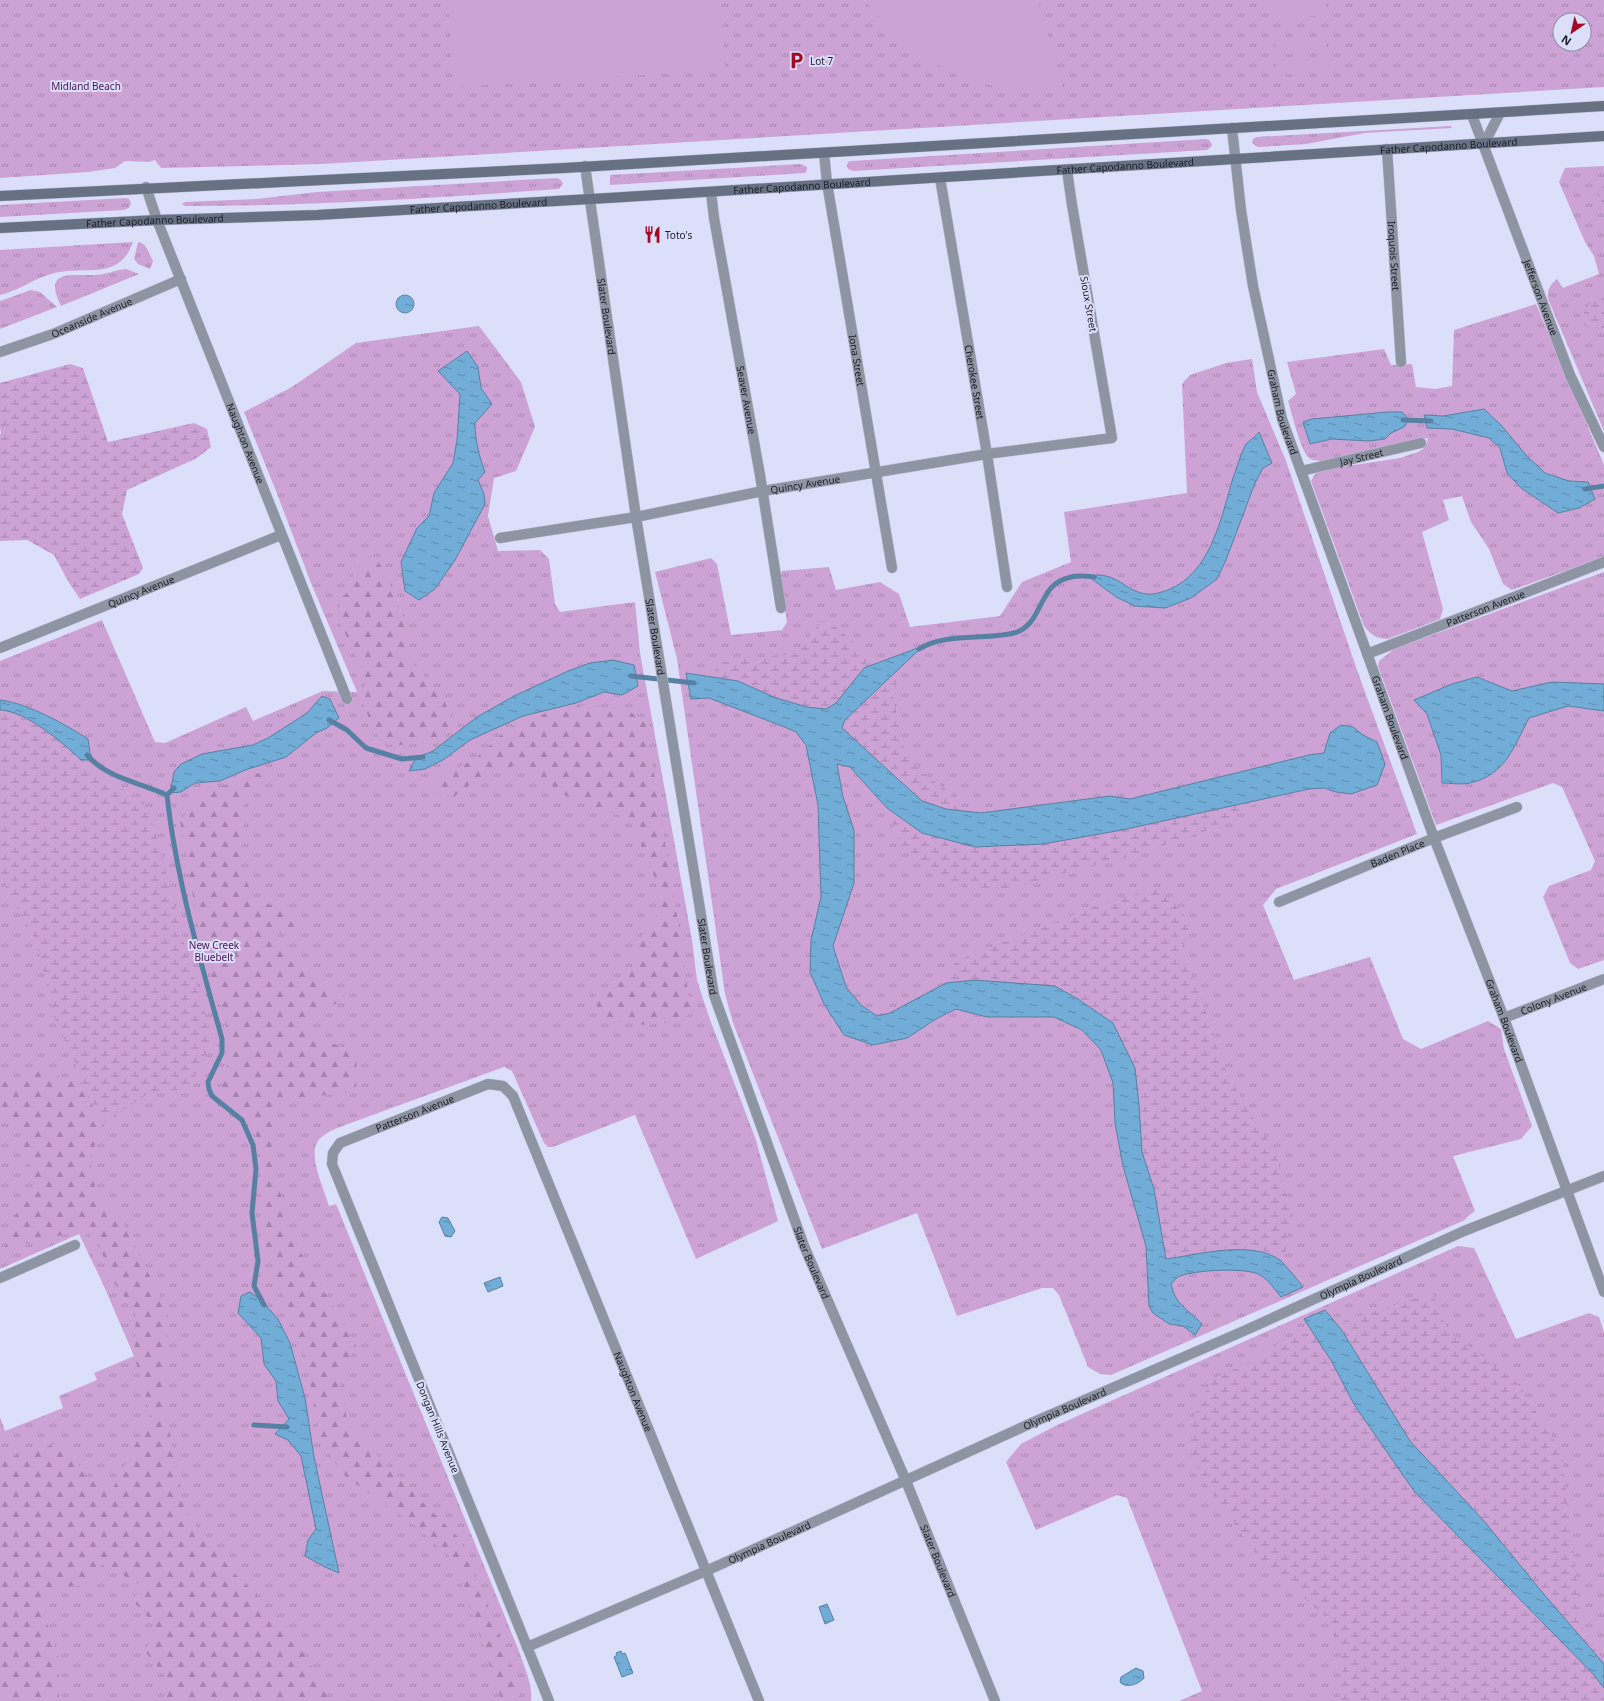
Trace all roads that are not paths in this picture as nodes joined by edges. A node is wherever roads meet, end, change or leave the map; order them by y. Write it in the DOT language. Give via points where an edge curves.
graph roads {
  1 [pos="1604,106"];
  2 [pos="1500,113"];
  3 [pos="1472,115"];
  4 [pos="1232,128"];
  5 [pos="1604,136"];
  6 [pos="1484,144"];
  7 [pos="1387,149"];
  8 [pos="824,153"];
  9 [pos="1236,160"];
  10 [pos="585,166"];
  11 [pos="1068,170"];
  12 [pos="940,178"];
  13 [pos="828,183"];
  14 [pos="146,187"];
  15 [pos="711,192"];
  16 [pos="0,196"];
  17 [pos="589,199"];
  18 [pos="157,220"];
  19 [pos="0,228"];
  20 [pos="181,279"];
  21 [pos="0,352"];
  22 [pos="1401,362"];
  23 [pos="1112,438"];
  24 [pos="1421,444"];
  25 [pos="1604,448"];
  26 [pos="987,454"];
  27 [pos="1301,471"];
  28 [pos="876,473"];
  29 [pos="763,491"];
  30 [pos="636,517"];
  31 [pos="281,534"];
  32 [pos="500,538"];
  33 [pos="1604,562"];
  34 [pos="892,568"];
  35 [pos="1007,588"];
  36 [pos="781,608"];
  37 [pos="0,648"];
  38 [pos="1367,654"];
  39 [pos="347,699"];
  40 [pos="1517,807"];
  41 [pos="1434,838"];
  42 [pos="1279,902"];
  43 [pos="1604,979"];
  44 [pos="1504,1018"];
  45 [pos="503,1086"];
  46 [pos="333,1153"];
  47 [pos="1604,1176"];
  48 [pos="1567,1190"];
  49 [pos="74,1245"];
  50 [pos="0,1278"];
  51 [pos="1604,1292"];
  52 [pos="906,1481"];
  53 [pos="706,1571"];
  54 [pos="527,1647"];
  55 [pos="548,1701"];
  56 [pos="759,1701"];
  57 [pos="995,1701"];
  1 -- 2 [label="main road"];
  2 -- 3 [label="main road"];
  2 -- 6 [label="street"];
  3 -- 4 [label="main road"];
  3 -- 6 [label="street, Jefferson Avenue"];
  4 -- 8 [label="main road"];
  4 -- 9 [label="street, Graham Boulevard"];
  5 -- 6 [label="main road, Father Capodanno Boulevard"];
  6 -- 7 [label="main road, Father Capodanno Boulevard"];
  6 -- 25 [label="street, Jefferson Avenue" via="1570,376"];
  7 -- 9 [label="main road, Father Capodanno Boulevard"];
  7 -- 22 [label="street, Iroquois Street"];
  8 -- 10 [label="main road"];
  8 -- 13 [label="street, Iona Street"];
  9 -- 11 [label="main road, Father Capodanno Boulevard"];
  9 -- 27 [label="street, Graham Boulevard" via="1241,210 1255,294 1282,419"];
  10 -- 14 [label="main road" via="254,184"];
  10 -- 17 [label="street, Slater Boulevard"];
  11 -- 12 [label="main road, Father Capodanno Boulevard"];
  11 -- 23 [label="street, Sioux Street"];
  12 -- 13 [label="main road, Father Capodanno Boulevard"];
  12 -- 26 [label="street, Cherokee Street"];
  13 -- 15 [label="main road, Father Capodanno Boulevard"];
  13 -- 28 [label="street, Iona Street"];
  14 -- 16 [label="main road"];
  14 -- 18 [label="street, Naughton Avenue"];
  15 -- 17 [label="main road, Father Capodanno Boulevard"];
  15 -- 29 [label="street, Seaver Avenue"];
  17 -- 18 [label="main road, Father Capodanno Boulevard"];
  17 -- 30 [label="street, Slater Boulevard"];
  18 -- 19 [label="main road, Father Capodanno Boulevard"];
  18 -- 20 [label="street, Naughton Avenue"];
  20 -- 21 [label="street, Oceanside Avenue" via="54,334"];
  20 -- 31 [label="street, Naughton Avenue"];
  23 -- 26 [label="street, Quincy Avenue"];
  24 -- 27 [label="street, Jay Street"];
  26 -- 28 [label="street, Quincy Avenue"];
  26 -- 35 [label="street, Cherokee Street"];
  27 -- 38 [label="street, Graham Boulevard"];
  28 -- 29 [label="street, Quincy Avenue"];
  28 -- 34 [label="street, Iona Street"];
  29 -- 30 [label="street, Quincy Avenue"];
  29 -- 36 [label="street, Seaver Avenue"];
  30 -- 32 [label="street, Quincy Avenue"];
  30 -- 52 [label="street, Slater Boulevard" via="714,995 804,1246"];
  31 -- 37 [label="street, Quincy Avenue"];
  31 -- 39 [label="street, Naughton Avenue"];
  33 -- 38 [label="street, Patterson Avenue"];
  38 -- 41 [label="street, Graham Boulevard"];
  40 -- 41 [label="street, Baden Place"];
  41 -- 42 [label="street, Baden Place"];
  41 -- 44 [label="street, Graham Boulevard"];
  43 -- 44 [label="street, Colony Avenue"];
  44 -- 48 [label="street, Graham Boulevard"];
  45 -- 46 [label="street, Patterson Avenue" via="488,1084 340,1143"];
  45 -- 53 [label="street, Naughton Avenue" via="513,1096"];
  46 -- 54 [label="street, Dongan Hills Avenue" via="332,1164"];
  47 -- 48 [label="street, Olympia Boulevard"];
  48 -- 51 [label="street, Graham Boulevard"];
  48 -- 52 [label="street, Olympia Boulevard" via="1464,1231"];
  49 -- 50 [label="street"];
  52 -- 53 [label="street, Olympia Boulevard"];
  52 -- 57 [label="street, Slater Boulevard"];
  53 -- 54 [label="street, Olympia Boulevard"];
  53 -- 56 [label="street, Naughton Avenue"];
  54 -- 55 [label="street, Dongan Hills Avenue"];
}
